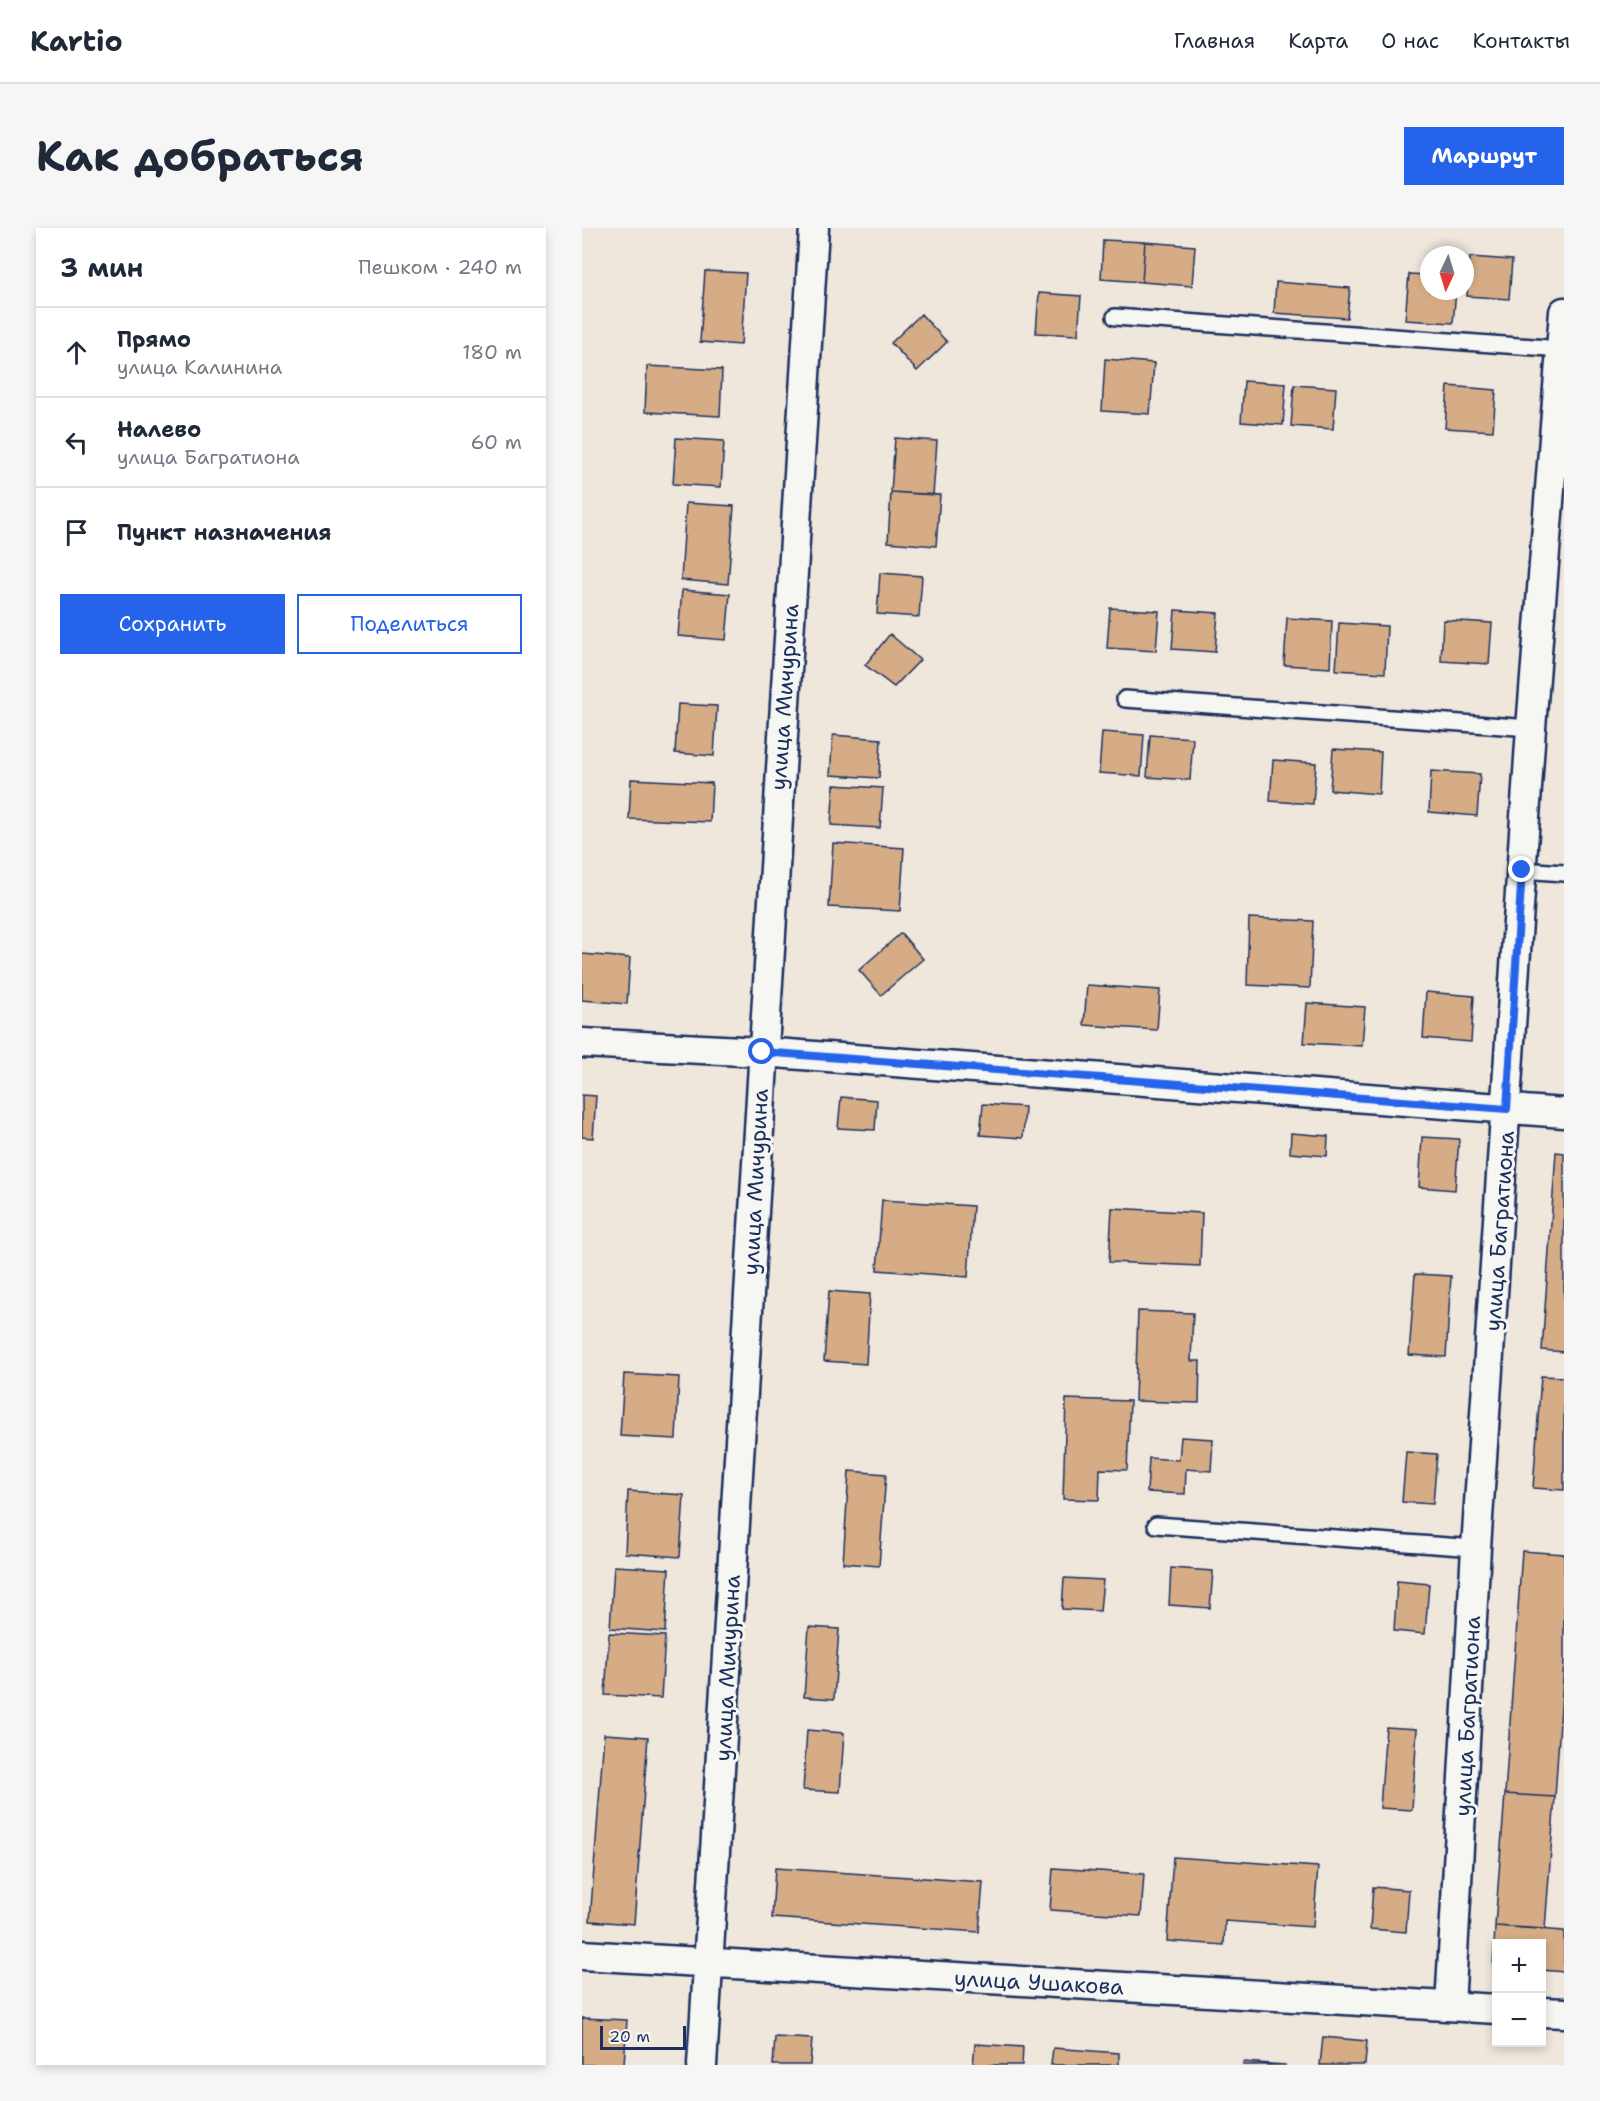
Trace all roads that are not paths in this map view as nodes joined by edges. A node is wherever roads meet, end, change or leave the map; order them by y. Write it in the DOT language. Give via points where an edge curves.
graph roads {
  1 [pos="814,228"];
  2 [pos="1564,312"];
  3 [pos="1115,317"];
  4 [pos="1562,349"];
  5 [pos="1556,546"];
  6 [pos="1125,699"];
  7 [pos="1531,728"];
  8 [pos="1522,870"];
  9 [pos="1564,873"];
  10 [pos="582,1043"];
  11 [pos="762,1052"];
  12 [pos="1507,1109"];
  13 [pos="1564,1113"];
  14 [pos="1156,1525"];
  15 [pos="1476,1548"];
  16 [pos="582,1955"];
  17 [pos="710,1963"];
  18 [pos="1450,2006"];
  19 [pos="1492,2009"];
  20 [pos="1546,2012"];
  21 [pos="1564,2013"];
  22 [pos="702,2065"];
  1 -- 11 [label="street, улица Мичурина"];
  2 -- 4 [label="street, улица Багратиона"];
  3 -- 4 [label="lane"];
  4 -- 5 [label="street, улица Багратиона"];
  5 -- 7 [label="street, улица Багратиона"];
  6 -- 7 [label="lane"];
  7 -- 8 [label="street, улица Багратиона"];
  8 -- 9 [label="lane"];
  8 -- 12 [label="street, улица Багратиона"];
  10 -- 11 [label="street"];
  11 -- 12 [label="street"];
  11 -- 17 [label="street, улица Мичурина"];
  12 -- 13 [label="street"];
  12 -- 15 [label="street, улица Багратиона"];
  14 -- 15 [label="lane"];
  15 -- 18 [label="street, улица Багратиона"];
  16 -- 17 [label="street, улица Ушакова"];
  17 -- 18 [label="street, улица Ушакова"];
  17 -- 22 [label="street, улица Мичурина"];
  18 -- 19 [label="street, улица Ушакова"];
  20 -- 21 [label="street"];
}
